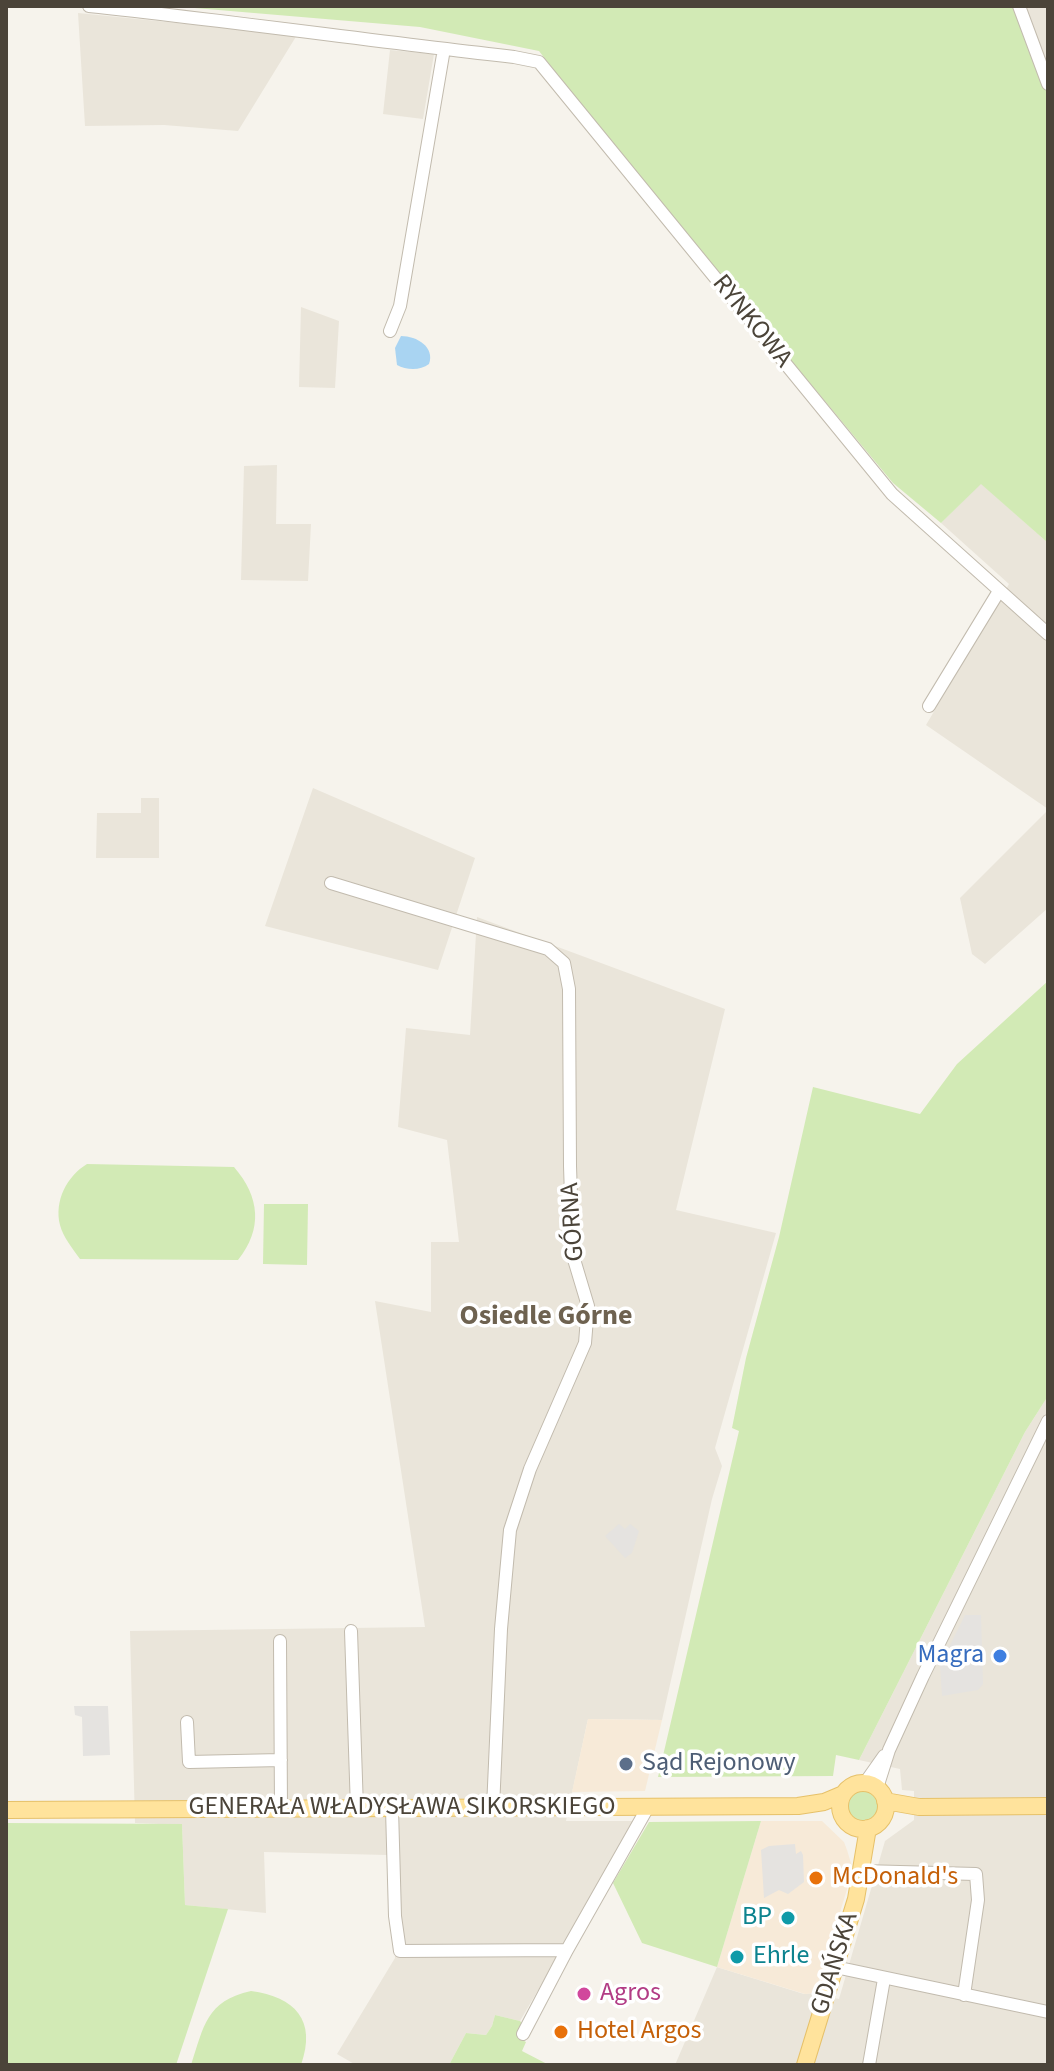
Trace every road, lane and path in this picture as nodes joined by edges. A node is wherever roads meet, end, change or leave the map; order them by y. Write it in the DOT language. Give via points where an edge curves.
graph roads {
  1 [pos="89,6"];
  2 [pos="1019,6"];
  3 [pos="444,49"];
  4 [pos="1048,84"];
  5 [pos="390,331"];
  6 [pos="999,591"];
  7 [pos="1048,634"];
  8 [pos="929,706"];
  9 [pos="331,883"];
  10 [pos="1048,1421"];
  11 [pos="351,1631"];
  12 [pos="280,1641"];
  13 [pos="187,1722"];
  14 [pos="281,1760"];
  15 [pos="843,1794"];
  16 [pos="878,1797"];
  17 [pos="798,1806"];
  18 [pos="1048,1806"];
  19 [pos="648,1807"];
  20 [pos="493,1808"];
  21 [pos="281,1809"];
  22 [pos="357,1809"];
  23 [pos="392,1809"];
  24 [pos="6,1810"];
  25 [pos="854,1823"];
  26 [pos="862,1866"];
  27 [pos="567,1950"];
  28 [pos="835,1967"];
  29 [pos="884,1979"];
  30 [pos="964,1995"];
  31 [pos="1048,2012"];
  32 [pos="523,2034"];
  33 [pos="805,2065"];
  34 [pos="869,2065"];
  1 -- 3 [label="street, RYNKOWA"];
  2 -- 4 [label="street"];
  3 -- 5 [label="street" via="400,306"];
  3 -- 6 [label="street, RYNKOWA" via="539,62 892,494"];
  6 -- 7 [label="street, RYNKOWA"];
  6 -- 8 [label="street"];
  9 -- 20 [label="street, GÓRNA" via="548,949 564,963 569,989 573,1256 589,1320 585,1343 530,1469 510,1530"];
  10 -- 16 [label="street" via="889,1750"];
  11 -- 22 [label="street"];
  12 -- 14 [label="street"];
  13 -- 14 [label="street" via="189,1762"];
  14 -- 21 [label="street"];
  15 -- 16 [label="main road, GENERAŁA WŁADYSŁAWA SIKORSKIEGO" via="852,1786"];
  15 -- 17 [label="main road, GENERAŁA WŁADYSŁAWA SIKORSKIEGO"];
  15 -- 25 [label="main road" via="840,1805"];
  16 -- 18 [label="main road" via="919,1807"];
  16 -- 25 [label="main road" via="876,1825"];
  17 -- 19 [label="main road, GENERAŁA WŁADYSŁAWA SIKORSKIEGO"];
  17 -- 25 [label="main road, GENERAŁA WŁADYSŁAWA SIKORSKIEGO"];
  19 -- 20 [label="main road, GENERAŁA WŁADYSŁAWA SIKORSKIEGO"];
  19 -- 27 [label="street"];
  20 -- 23 [label="main road, GENERAŁA WŁADYSŁAWA SIKORSKIEGO"];
  21 -- 22 [label="main road, GENERAŁA WŁADYSŁAWA SIKORSKIEGO"];
  21 -- 24 [label="main road, GENERAŁA WŁADYSŁAWA SIKORSKIEGO"];
  22 -- 23 [label="main road, GENERAŁA WŁADYSŁAWA SIKORSKIEGO"];
  23 -- 27 [label="street" via="395,1916 398,1947 404,1952"];
  25 -- 26 [label="main road"];
  26 -- 28 [label="main road, GDAŃSKA"];
  26 -- 30 [label="street" via="976,1874 978,1900"];
  27 -- 32 [label="street"];
  28 -- 29 [label="street"];
  28 -- 33 [label="main road, GDAŃSKA"];
  29 -- 30 [label="street"];
  29 -- 34 [label="street"];
  30 -- 31 [label="street"];
}
